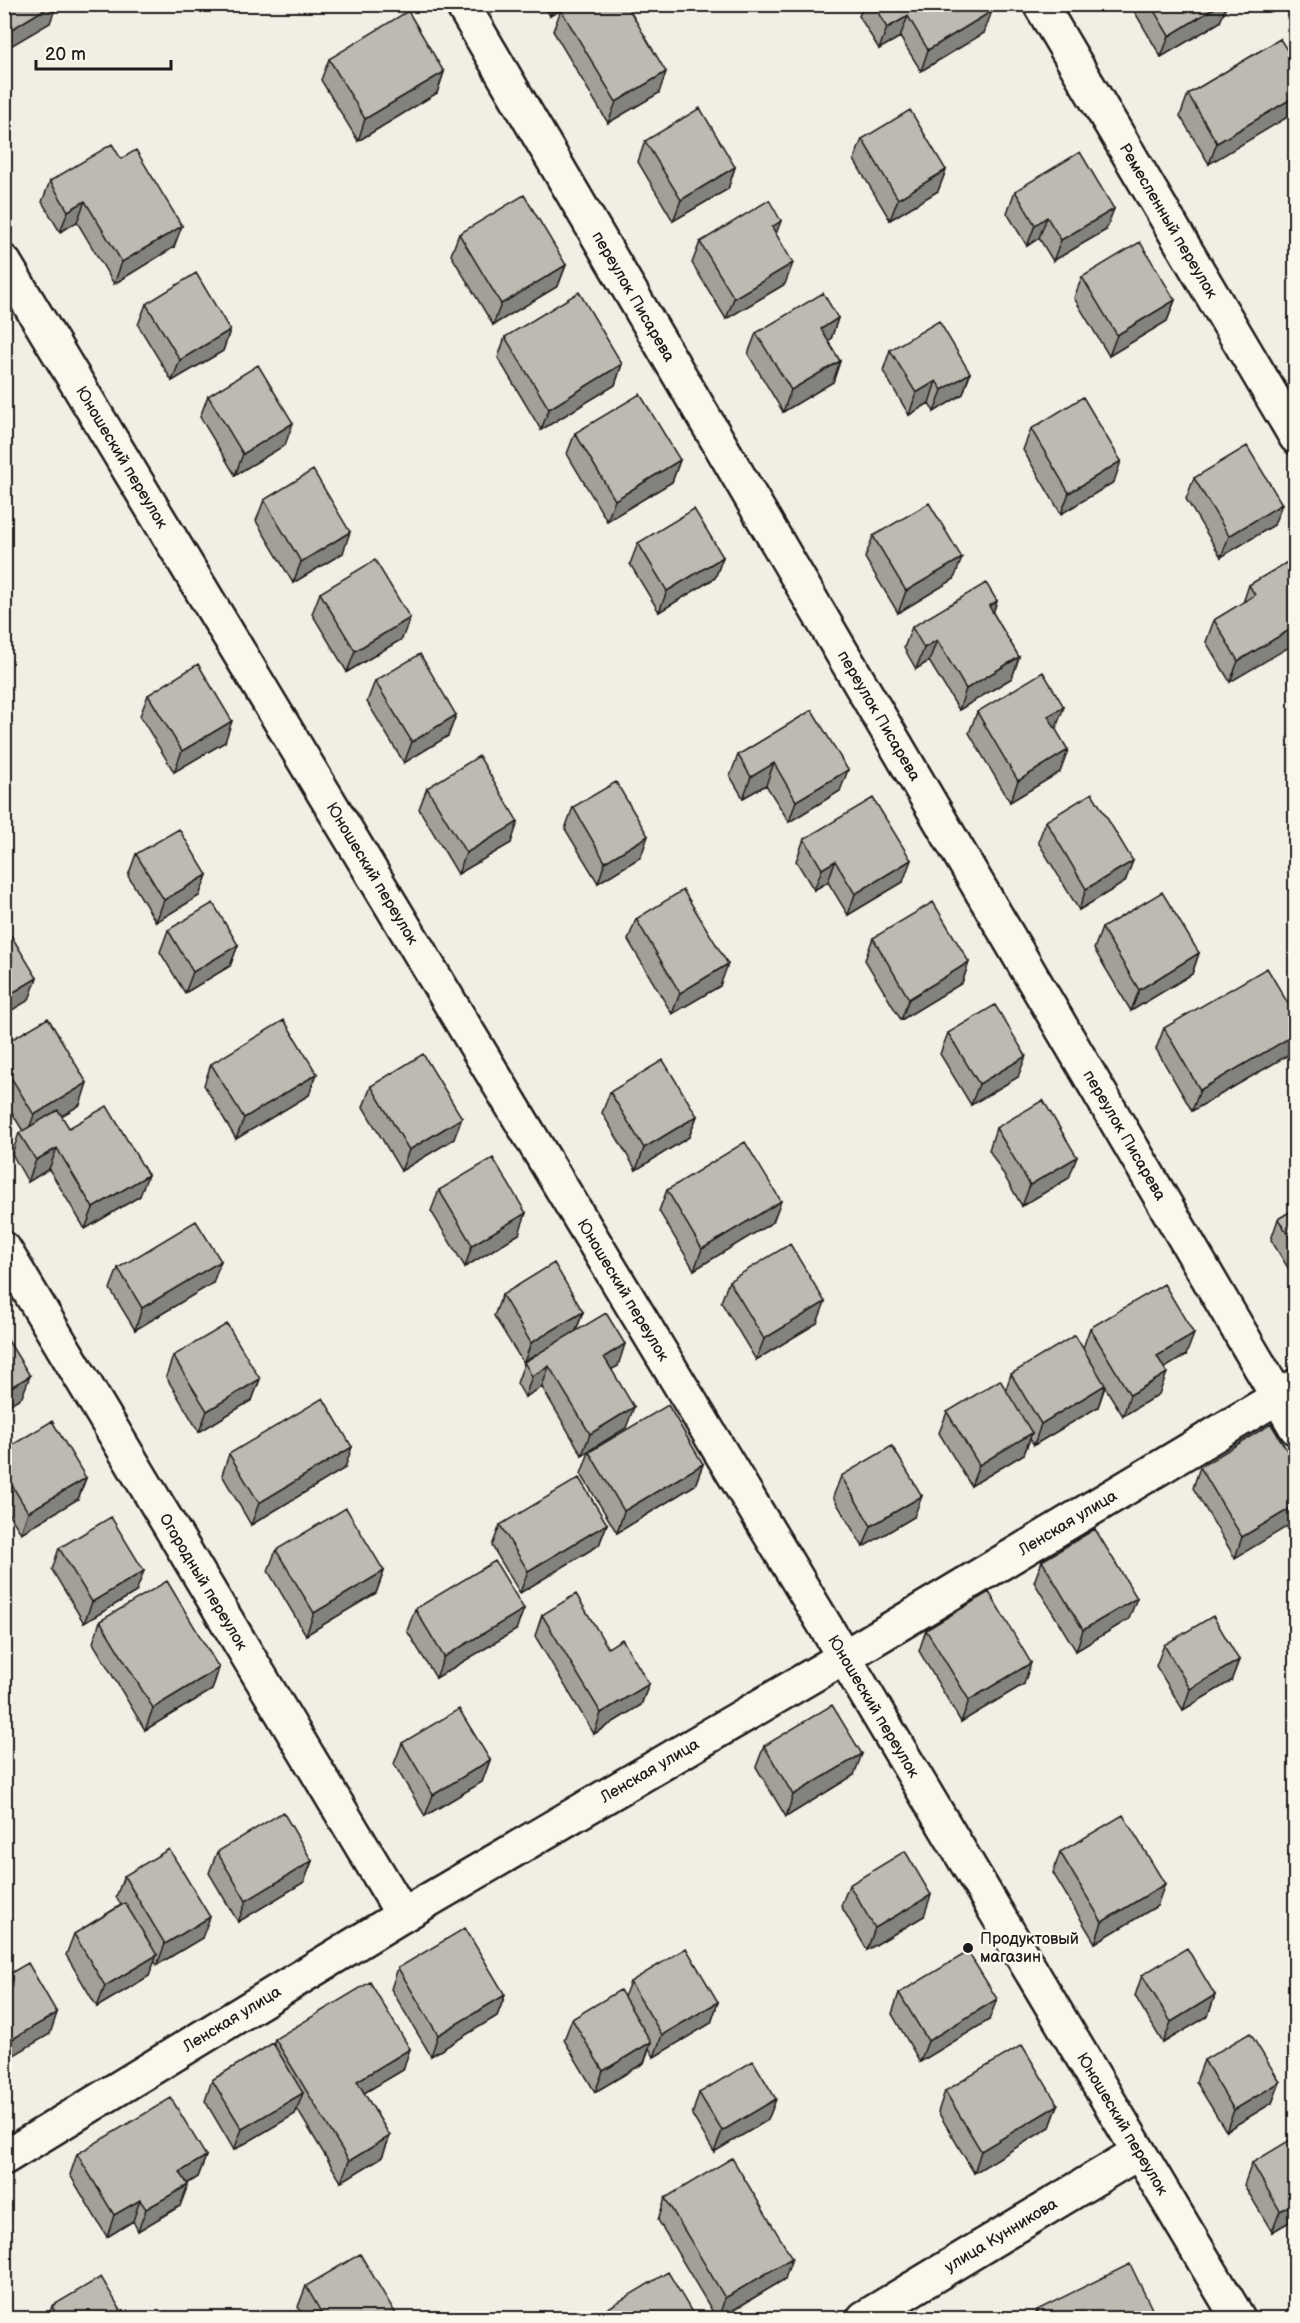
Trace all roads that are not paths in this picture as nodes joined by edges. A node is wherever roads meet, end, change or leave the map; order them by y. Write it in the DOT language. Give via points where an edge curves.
graph roads {
  1 [pos="462,4"];
  2 [pos="1040,4"];
  3 [pos="4,262"];
  4 [pos="1296,436"];
  5 [pos="4,1249"];
  6 [pos="1286,1391"];
  7 [pos="1296,1428"];
  8 [pos="844,1657"];
  9 [pos="403,1915"];
  10 [pos="1139,2152"];
  11 [pos="4,2158"];
  12 [pos="864,2319"];
  13 [pos="1238,2319"];
  1 -- 6 [label="street, переулок Писарева"];
  2 -- 4 [label="street, Ремесленный переулок"];
  3 -- 8 [label="street, Юношеский переулок"];
  5 -- 9 [label="street, Огородный переулок"];
  6 -- 7 [label="street, переулок Писарева"];
  6 -- 8 [label="street, Ленская улица"];
  8 -- 9 [label="street, Ленская улица"];
  8 -- 10 [label="street, Юношеский переулок"];
  9 -- 11 [label="street, Ленская улица"];
  10 -- 12 [label="street, улица Кунникова"];
  10 -- 13 [label="street, Юношеский переулок"];
}
